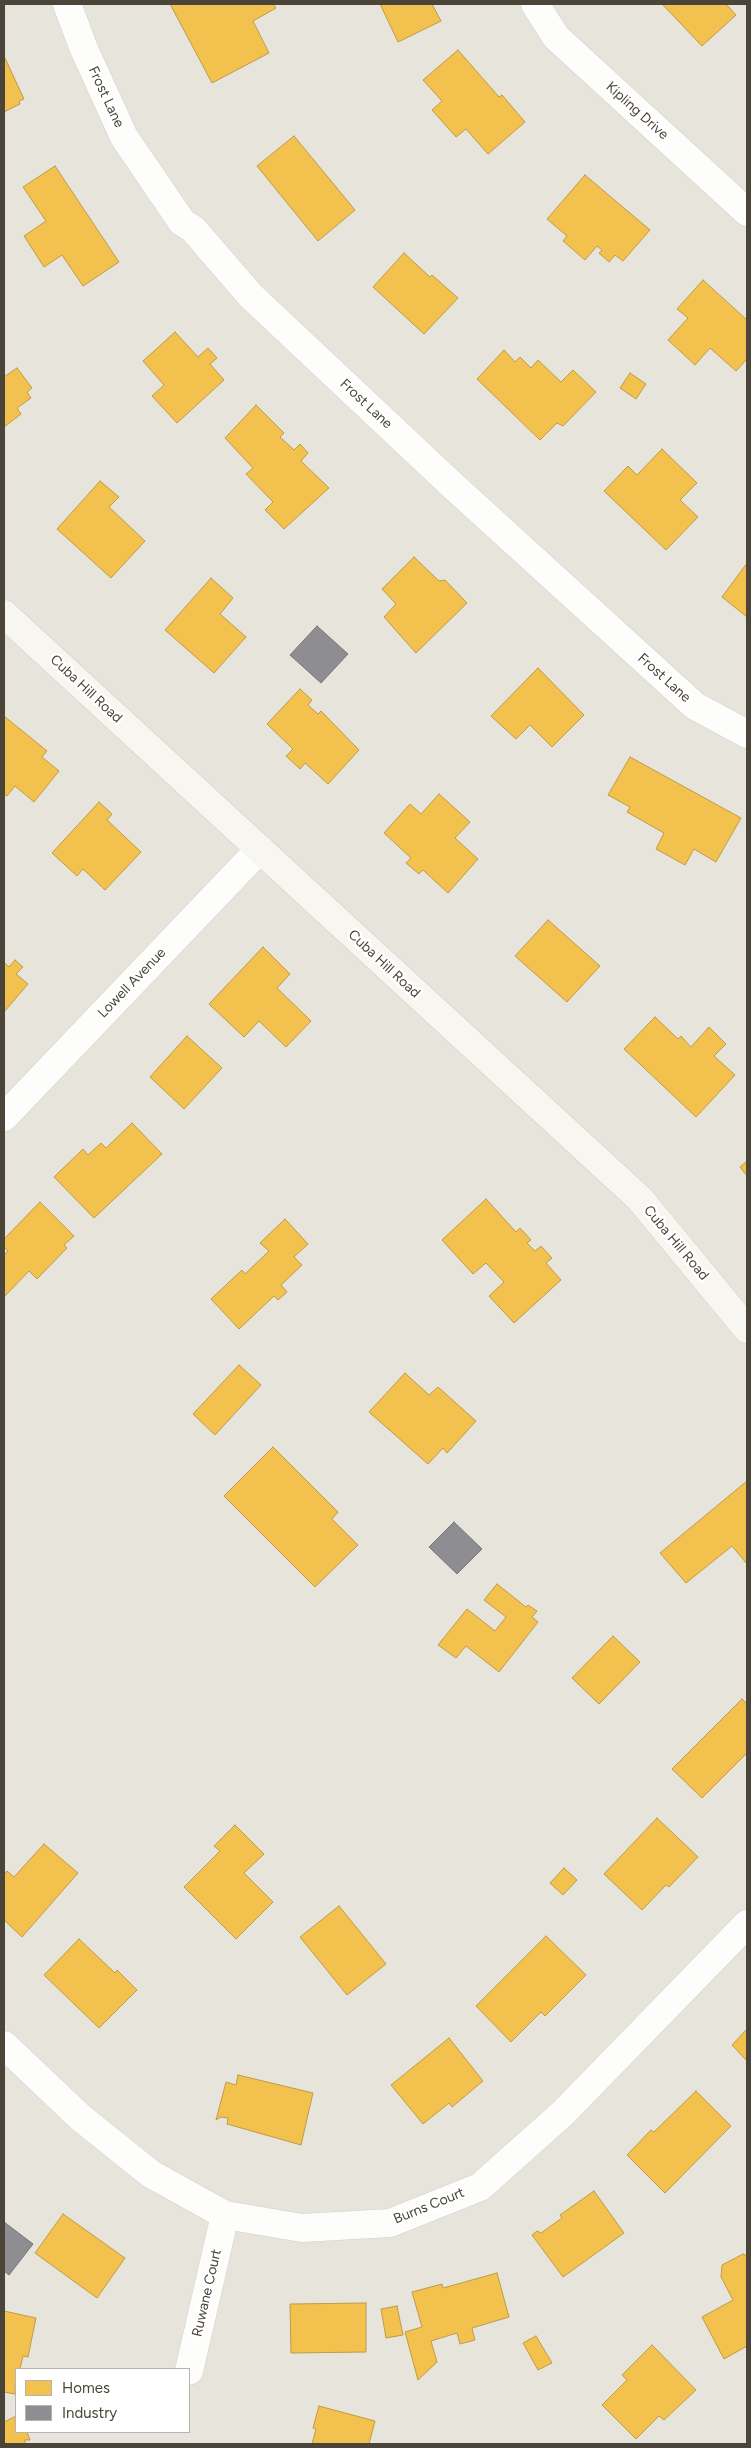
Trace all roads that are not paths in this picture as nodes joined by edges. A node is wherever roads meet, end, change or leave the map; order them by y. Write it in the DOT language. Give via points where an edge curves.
graph roads {
  1 [pos="67,4"];
  2 [pos="535,4"];
  3 [pos="747,212"];
  4 [pos="4,614"];
  5 [pos="747,734"];
  6 [pos="260,849"];
  7 [pos="4,1117"];
  8 [pos="747,1330"];
  9 [pos="747,1924"];
  10 [pos="4,2045"];
  11 [pos="226,2215"];
  12 [pos="190,2368"];
  1 -- 5 [label="street, Frost Lane" via="124,137 182,222 252,296 694,706"];
  2 -- 3 [label="street, Kipling Drive" via="556,37"];
  4 -- 6 [label="main road, Cuba Hill Road"];
  6 -- 7 [label="street, Lowell Avenue"];
  6 -- 8 [label="main road, Cuba Hill Road" via="640,1199"];
  9 -- 11 [label="street, Burns Court" via="563,2113 480,2186 390,2223 302,2228"];
  10 -- 11 [label="street, Burns Court" via="80,2117 151,2174"];
  11 -- 12 [label="street, Ruwane Court"];
}
